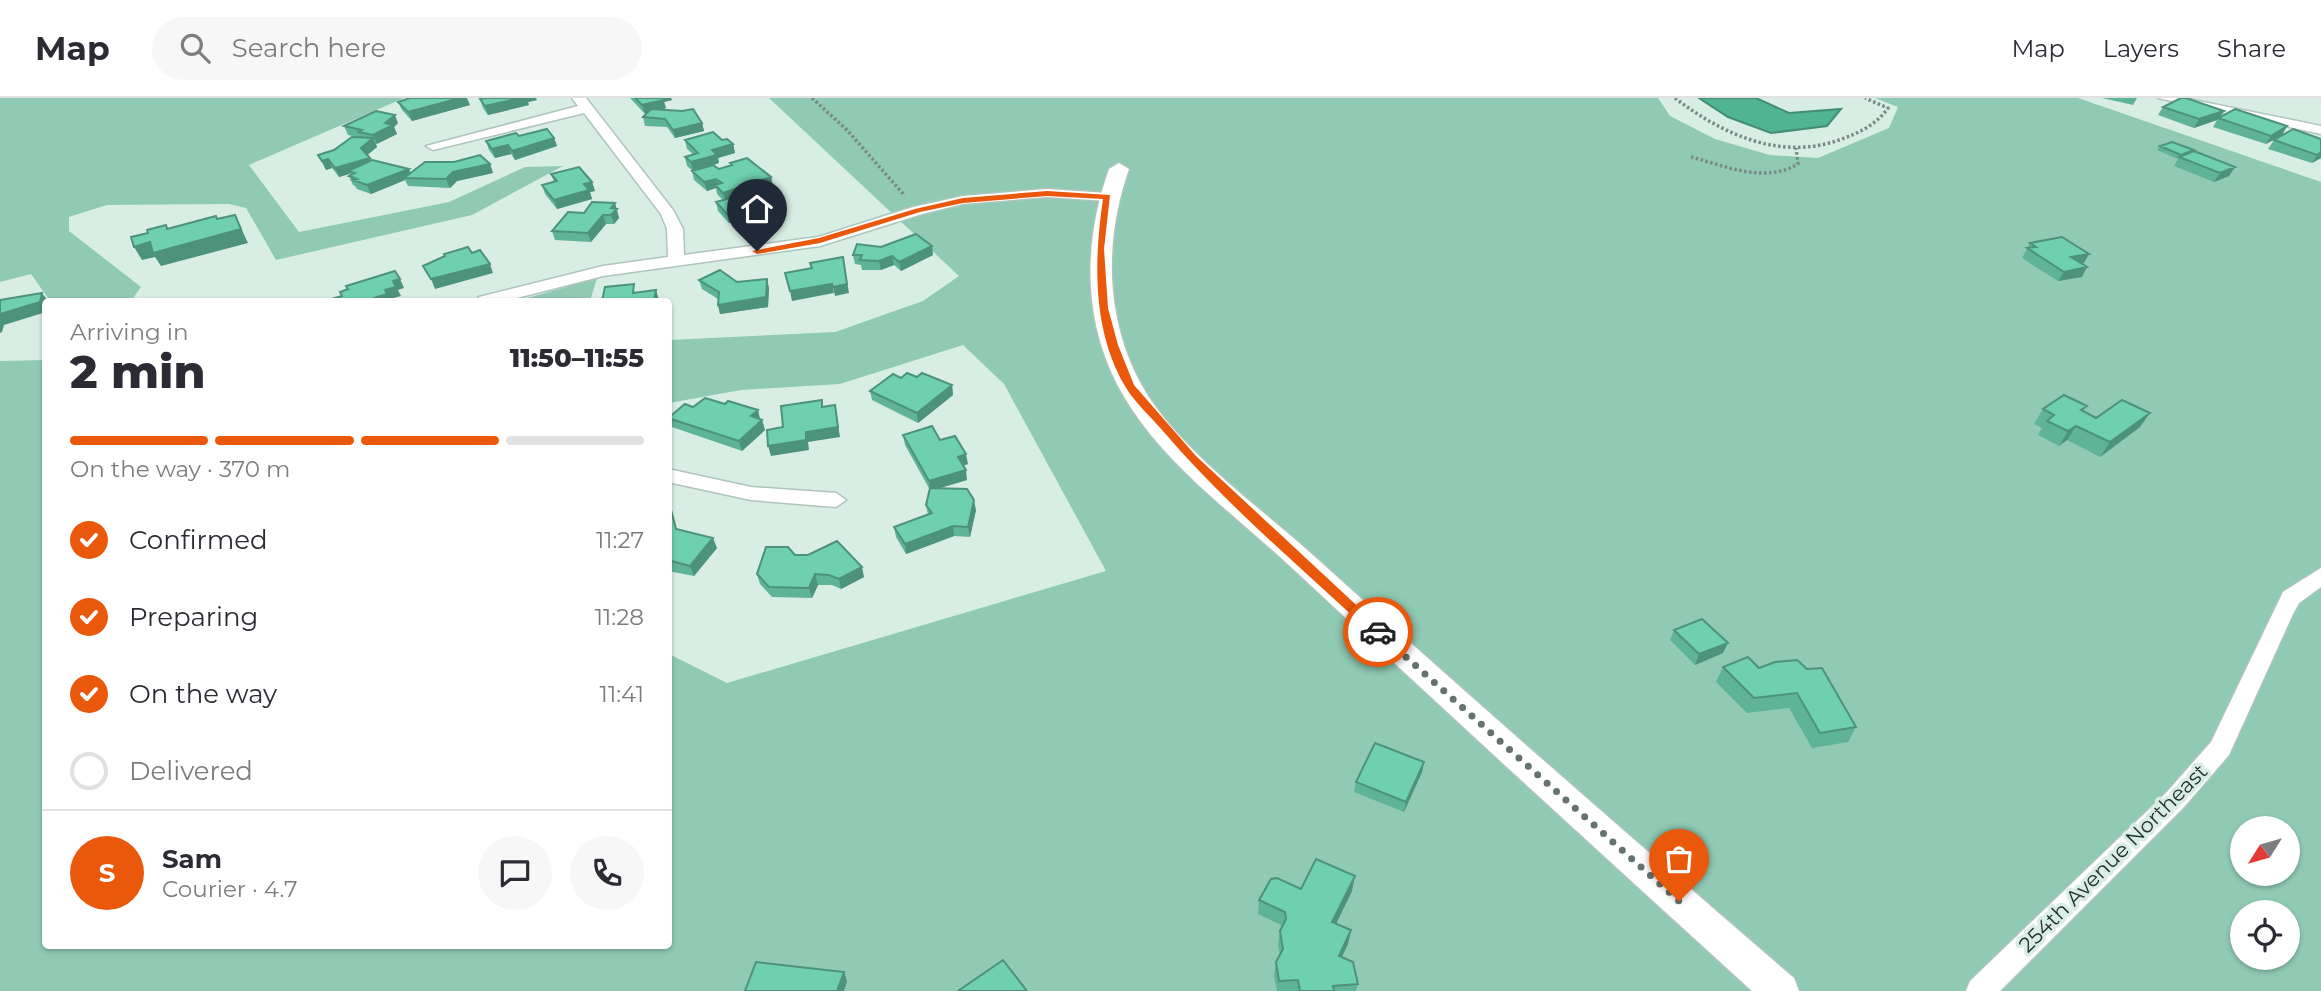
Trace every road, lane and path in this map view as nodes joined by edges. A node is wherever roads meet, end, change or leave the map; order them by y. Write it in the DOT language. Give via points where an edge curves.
graph roads {
  1 [pos="812,98"];
  2 [pos="1675,98"];
  3 [pos="1865,98"];
  4 [pos="2165,98"];
  5 [pos="2220,98"];
  6 [pos="583,103"];
  7 [pos="2321,116"];
  8 [pos="2321,130"];
  9 [pos="433,146"];
  10 [pos="1796,148"];
  11 [pos="1691,157"];
  12 [pos="1119,169"];
  13 [pos="1107,197"];
  14 [pos="918,210"];
  15 [pos="676,260"];
  16 [pos="497,298"];
  17 [pos="672,476"];
  18 [pos="836,500"];
  19 [pos="2321,576"];
  20 [pos="1780,991"];
  21 [pos="1980,991"];
  1 -- 14 [label="path"];
  2 -- 10 [label="path" via="1731,134 1782,149"];
  3 -- 10 [label="path" via="1888,108 1878,123 1835,143"];
  4 -- 8 [label="street"];
  5 -- 7 [label="street"];
  6 -- 9 [label="street"];
  6 -- 15 [label="street" via="668,213 675,229"];
  10 -- 11 [label="path" via="1798,164 1788,172 1765,175"];
  12 -- 13 [label="street"];
  13 -- 14 [label="street" via="1003,195"];
  13 -- 20 [label="street" via="1100,249 1104,308 1129,386 1154,418 1427,678"];
  14 -- 15 [label="street" via="820,241"];
  15 -- 16 [label="street" via="603,271"];
  17 -- 18 [label="street" via="768,498"];
  19 -- 21 [label="street, 254th Avenue Northeast" via="2291,598 2276,623 2220,748 2175,800"];
}
